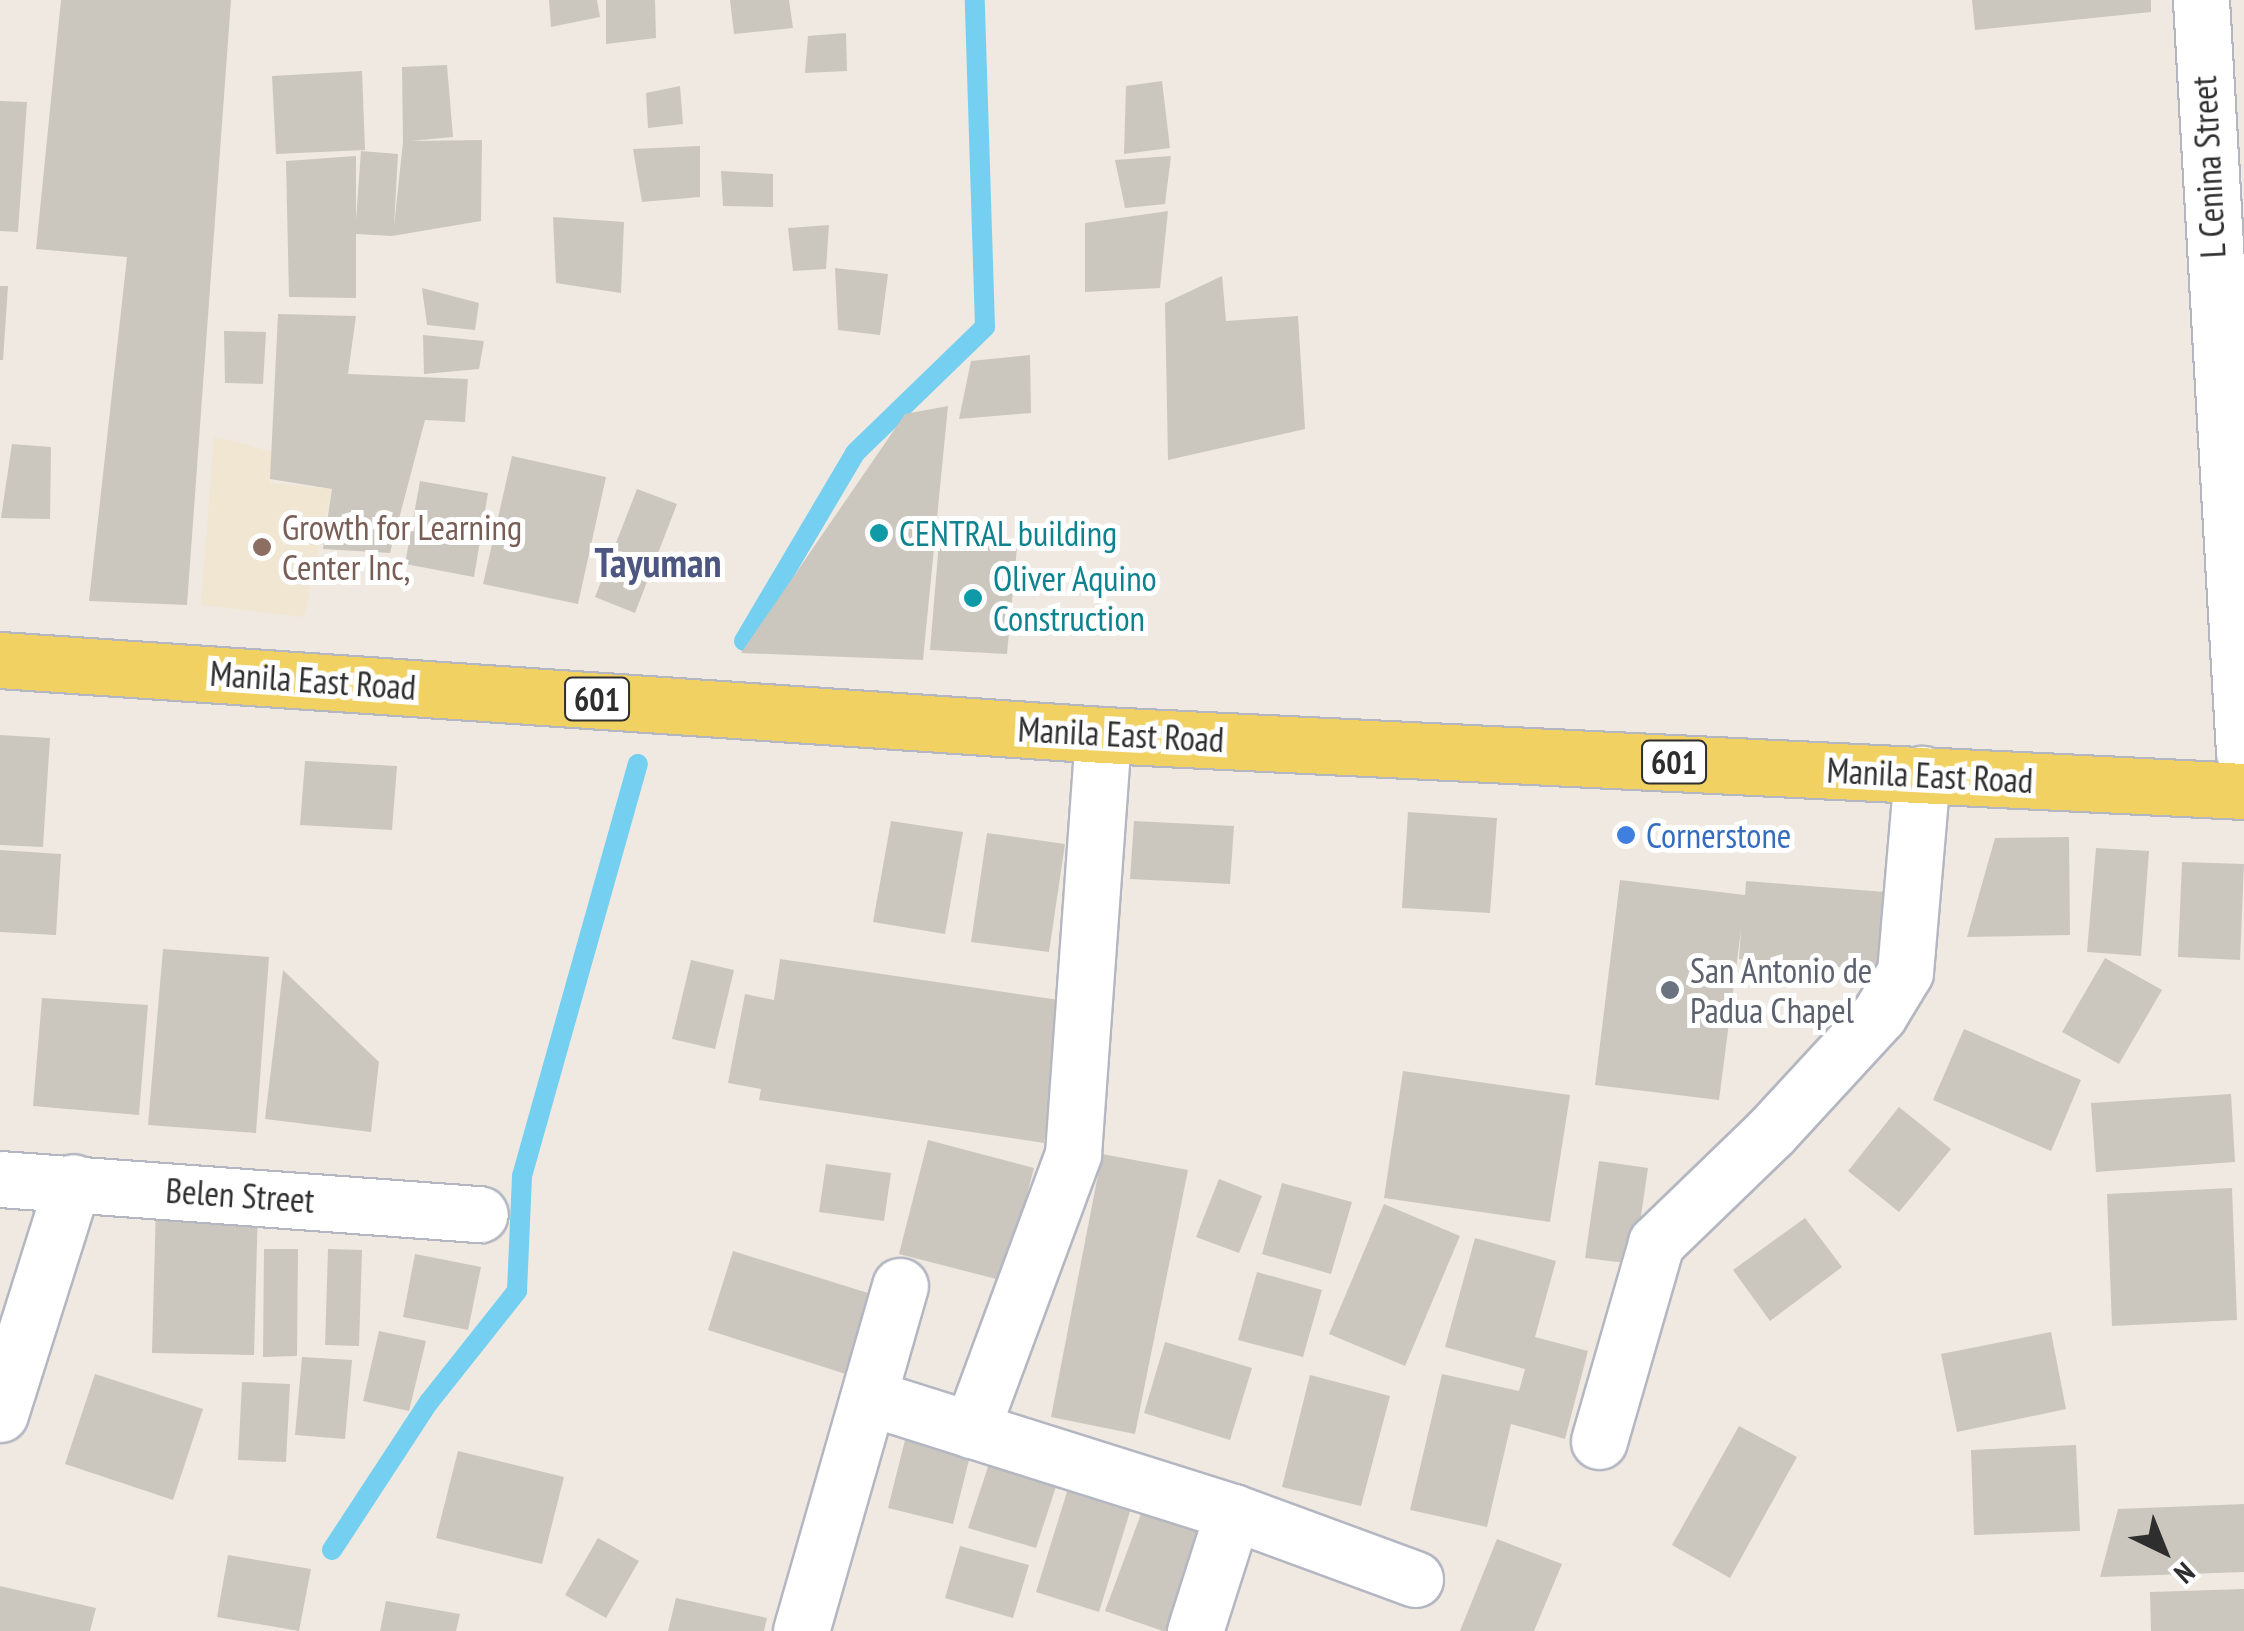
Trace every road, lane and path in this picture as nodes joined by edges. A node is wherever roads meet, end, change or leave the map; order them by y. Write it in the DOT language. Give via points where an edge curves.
graph roads {
  1 [pos="2201,0"];
  2 [pos="2225,130"];
  3 [pos="0,660"];
  4 [pos="1104,735"];
  5 [pos="2244,752"];
  6 [pos="1922,774"];
  7 [pos="2244,791"];
  8 [pos="0,1178"];
  9 [pos="73,1182"];
  10 [pos="480,1214"];
  11 [pos="900,1286"];
  12 [pos="871,1398"];
  13 [pos="0,1414"];
  14 [pos="971,1430"];
  15 [pos="1599,1441"];
  16 [pos="1233,1512"];
  17 [pos="1415,1579"];
  18 [pos="801,1631"];
  19 [pos="1194,1631"];
  1 -- 2 [label="street, L Cenina Street"];
  2 -- 5 [label="street, L Cenina Street"];
  3 -- 4 [label="main road, Manila East Road / 601"];
  4 -- 6 [label="main road, Manila East Road / 601"];
  4 -- 14 [label="street" via="1073,1154"];
  6 -- 7 [label="main road, Manila East Road / 601"];
  6 -- 15 [label="street" via="1905,972 1879,1015 1770,1134 1656,1243"];
  8 -- 9 [label="street, Belen Street"];
  9 -- 10 [label="street, Belen Street"];
  9 -- 13 [label="street"];
  11 -- 12 [label="street"];
  12 -- 14 [label="street"];
  12 -- 18 [label="street"];
  14 -- 16 [label="street"];
  16 -- 17 [label="street"];
  16 -- 19 [label="street"];
}
